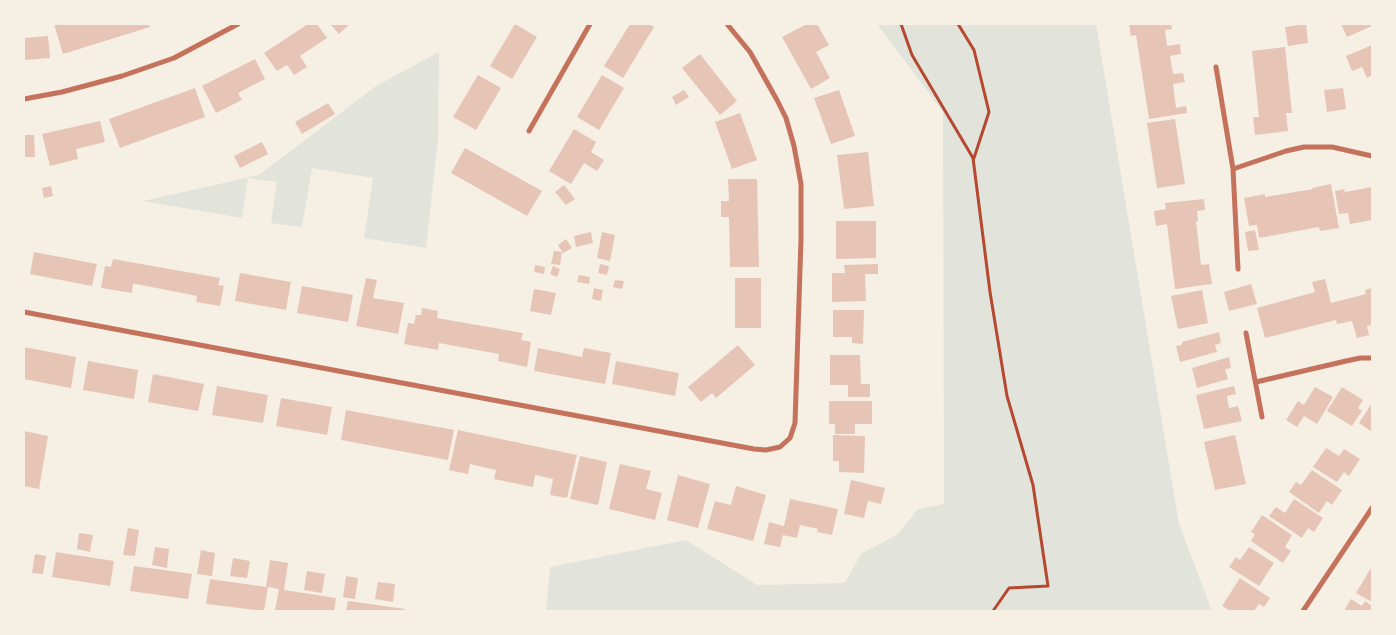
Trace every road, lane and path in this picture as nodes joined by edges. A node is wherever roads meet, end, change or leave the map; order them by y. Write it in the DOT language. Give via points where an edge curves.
graph roads {
  1 [pos="238,24"];
  2 [pos="590,24"];
  3 [pos="727,24"];
  4 [pos="901,24"];
  5 [pos="958,24"];
  6 [pos="1216,67"];
  7 [pos="24,98"];
  8 [pos="529,131"];
  9 [pos="1372,156"];
  10 [pos="973,158"];
  11 [pos="1233,169"];
  12 [pos="1238,269"];
  13 [pos="24,312"];
  14 [pos="1246,333"];
  15 [pos="1372,358"];
  16 [pos="1256,382"];
  17 [pos="1262,417"];
  18 [pos="1372,508"];
  19 [pos="993,611"];
  20 [pos="1303,611"];
  1 -- 7 [label="street" via="174,58 122,76"];
  2 -- 8 [label="street"];
  3 -- 13 [label="street" via="750,52 777,100 790,132 800,178 795,423 783,446 754,450"];
  4 -- 10 [label="path" via="912,56"];
  5 -- 10 [label="path" via="974,50 988,112"];
  6 -- 11 [label="street"];
  9 -- 11 [label="street" via="1332,147 1304,147"];
  10 -- 19 [label="path" via="1007,396 1033,485 1048,586 1009,588"];
  11 -- 12 [label="street"];
  14 -- 16 [label="street"];
  15 -- 16 [label="street"];
  16 -- 17 [label="street"];
  18 -- 20 [label="street"];
}
